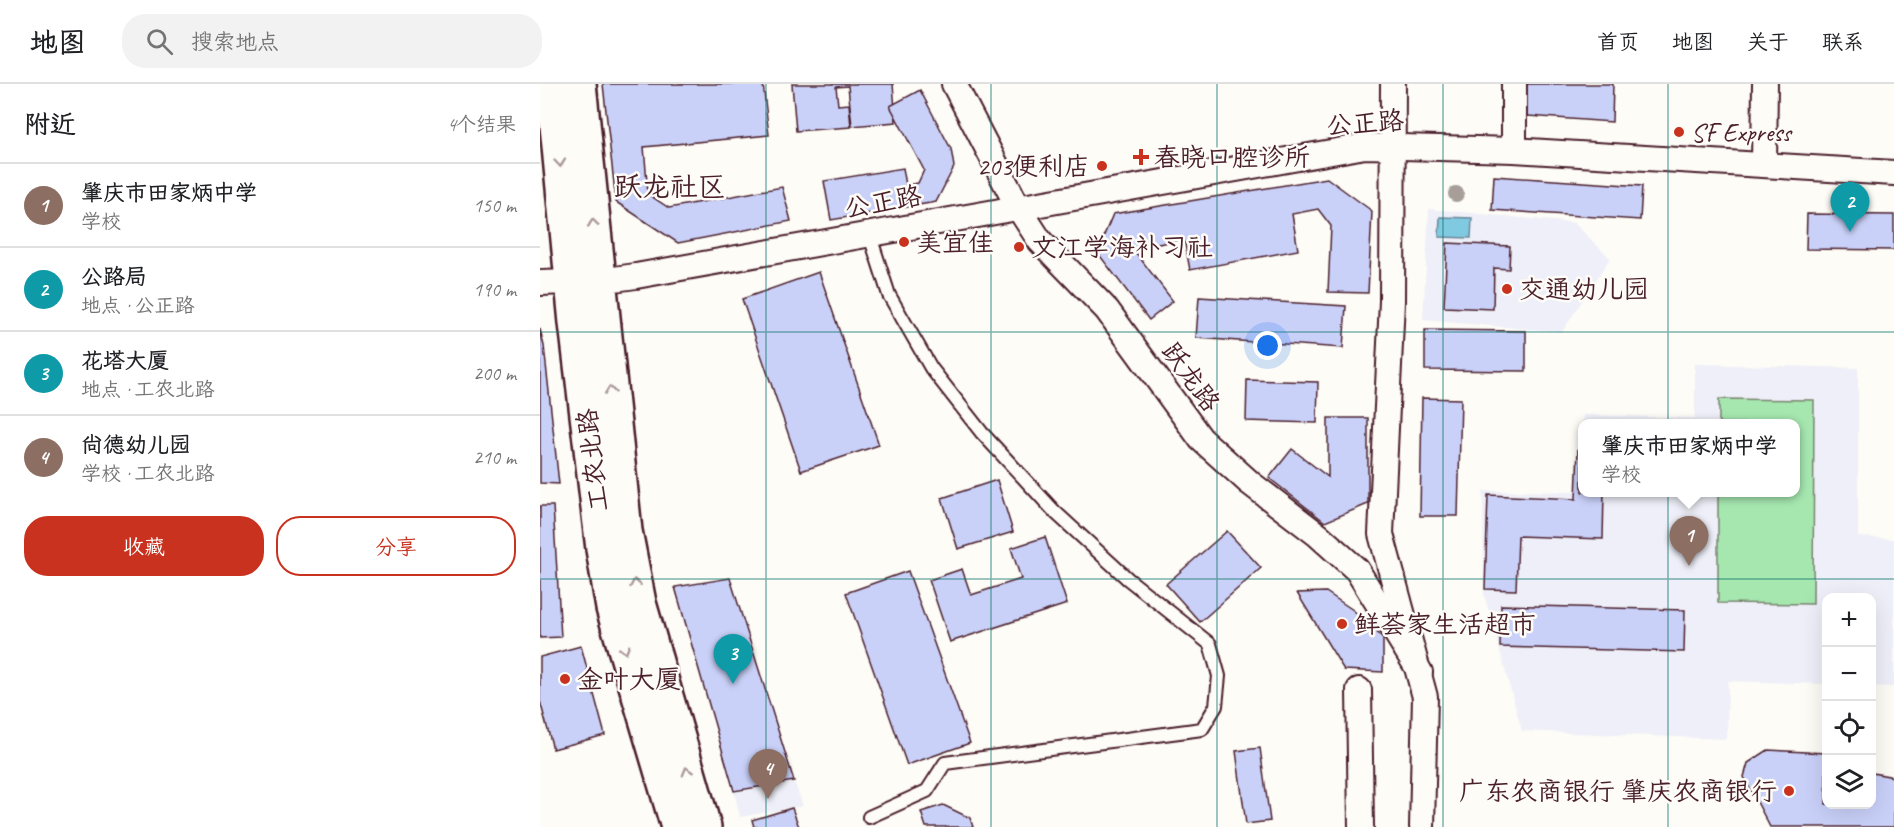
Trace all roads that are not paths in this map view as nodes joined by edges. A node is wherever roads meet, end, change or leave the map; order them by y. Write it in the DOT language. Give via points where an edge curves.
graph roads {
  1 [pos="553,84"];
  2 [pos="579,84"];
  3 [pos="954,84"];
  4 [pos="1393,84"];
  5 [pos="1514,84"];
  6 [pos="1765,84"];
  7 [pos="1394,146"];
  8 [pos="1514,150"];
  9 [pos="1764,165"];
  10 [pos="1894,173"];
  11 [pos="1018,207"];
  12 [pos="869,233"];
  13 [pos="586,281"];
  14 [pos="540,283"];
  15 [pos="1420,672"];
  16 [pos="1359,690"];
  17 [pos="869,817"];
  18 [pos="678,827"];
  19 [pos="704,827"];
  20 [pos="1361,827"];
  21 [pos="1422,827"];
  1 -- 13 [label="street, 工农北路, one-way"];
  13 -- 2 [label="street, 工农北路, one-way"];
  3 -- 11 [label="street, 跃龙路"];
  4 -- 7 [label="street"];
  5 -- 8 [label="street"];
  6 -- 9 [label="street"];
  7 -- 8 [label="street, 公正路"];
  7 -- 11 [label="street, 公正路" via="1365,146"];
  7 -- 15 [label="street" via="1392,301 1381,534"];
  8 -- 9 [label="street, 公正路"];
  9 -- 10 [label="street, 公正路"];
  11 -- 12 [label="street, 公正路"];
  11 -- 15 [label="street, 跃龙路" via="1040,241 1107,310 1201,439 1357,570"];
  12 -- 13 [label="street, 公正路"];
  12 -- 17 [label="lane" via="890,296 931,368 981,433 1071,527 1128,579 1210,644 1219,676 1216,706 1202,729 945,762 927,791"];
  13 -- 14 [label="street, 公正路"];
  13 -- 18 [label="street, 工农北路, one-way" via="603,549 613,608"];
  19 -- 13 [label="street, 工农北路, one-way" via="639,603"];
  15 -- 21 [label="street" via="1425,697"];
  16 -- 20 [label="street"];
}
